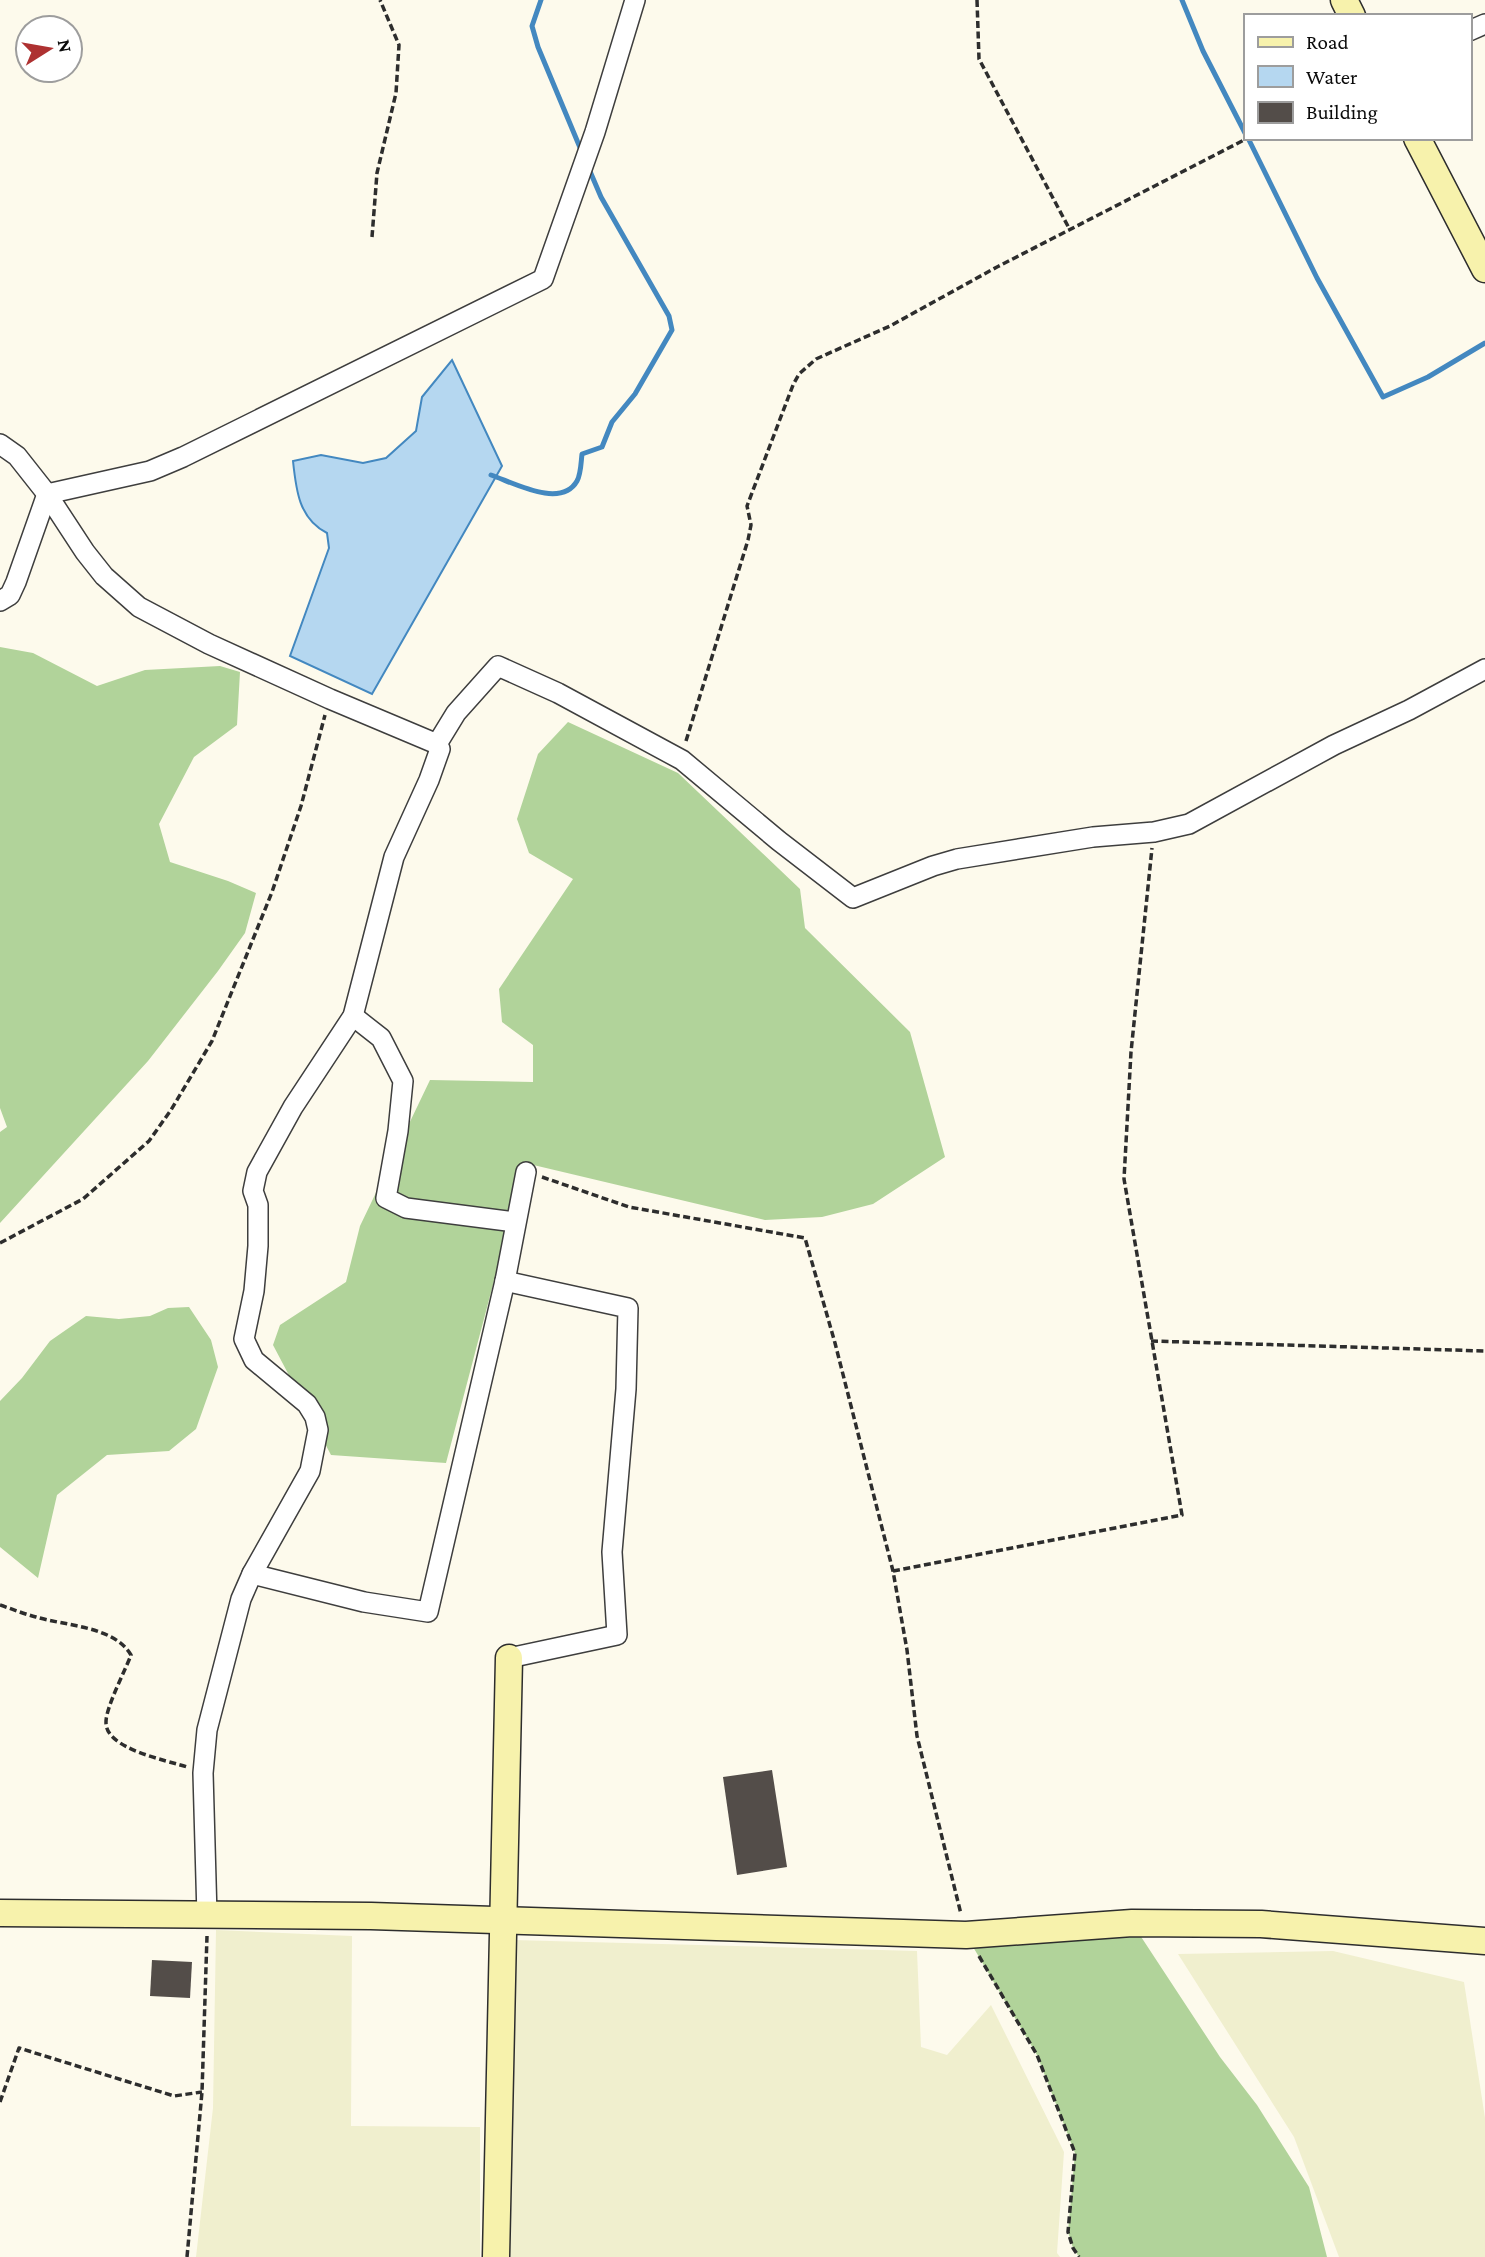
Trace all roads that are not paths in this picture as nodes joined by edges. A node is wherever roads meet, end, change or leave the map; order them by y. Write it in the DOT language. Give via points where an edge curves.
graph roads {
  1 [pos="635,0"];
  2 [pos="1418,140"];
  3 [pos="1485,269"];
  4 [pos="0,444"];
  5 [pos="47,495"];
  6 [pos="0,601"];
  7 [pos="1485,669"];
  8 [pos="437,744"];
  9 [pos="354,1016"];
  10 [pos="526,1172"];
  11 [pos="515,1222"];
  12 [pos="505,1281"];
  13 [pos="252,1574"];
  14 [pos="509,1658"];
  15 [pos="0,1913"];
  16 [pos="207,1916"];
  17 [pos="504,1920"];
  18 [pos="1485,1941"];
  19 [pos="496,2257"];
  1 -- 5 [label="street" via="595,132 542,279 183,457 150,471"];
  2 -- 3 [label="street"];
  4 -- 5 [label="street" via="17,456"];
  5 -- 6 [label="street" via="10,596"];
  5 -- 8 [label="street" via="104,576 139,607 209,644"];
  7 -- 8 [label="street" via="1189,824 957,859 853,898 682,760 558,692 498,666 456,713"];
  8 -- 9 [label="street" via="440,750 429,780 394,857"];
  9 -- 11 [label="street" via="381,1038 403,1081 386,1198 406,1208"];
  9 -- 13 [label="street" via="293,1107 257,1172 253,1191 258,1205 258,1246 244,1339 254,1360 307,1404 318,1430 310,1471"];
  10 -- 11 [label="street"];
  11 -- 12 [label="street"];
  12 -- 13 [label="street" via="428,1612 364,1602"];
  12 -- 14 [label="street" via="628,1308 612,1552 617,1635"];
  13 -- 16 [label="street" via="241,1599 207,1730"];
  14 -- 17 [label="street"];
  15 -- 16 [label="street"];
  16 -- 17 [label="street"];
  17 -- 18 [label="street" via="966,1935 1132,1923 1261,1924"];
  17 -- 19 [label="street"];
}
